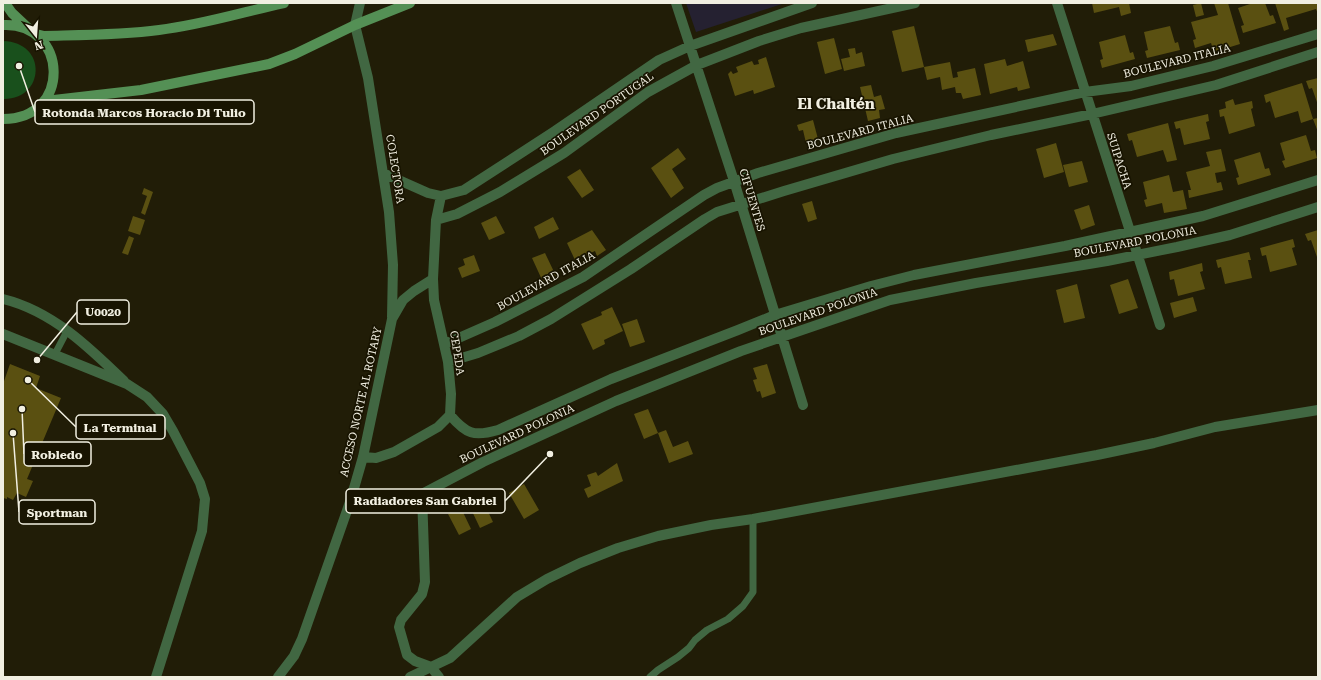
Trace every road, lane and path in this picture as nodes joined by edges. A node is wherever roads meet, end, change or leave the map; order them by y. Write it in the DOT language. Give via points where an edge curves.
graph roads {
  1 [pos="5,3"];
  2 [pos="284,3"];
  3 [pos="360,3"];
  4 [pos="410,3"];
  5 [pos="676,3"];
  6 [pos="812,3"];
  7 [pos="915,3"];
  8 [pos="1057,3"];
  9 [pos="3,25"];
  10 [pos="355,25"];
  11 [pos="33,33"];
  12 [pos="1318,34"];
  13 [pos="690,46"];
  14 [pos="1318,52"];
  15 [pos="697,65"];
  16 [pos="1085,92"];
  17 [pos="45,101"];
  18 [pos="1092,114"];
  19 [pos="21,117"];
  20 [pos="3,119"];
  21 [pos="3,127"];
  22 [pos="383,173"];
  23 [pos="1318,180"];
  24 [pos="734,181"];
  25 [pos="441,196"];
  26 [pos="741,205"];
  27 [pos="1318,207"];
  28 [pos="436,220"];
  29 [pos="1129,231"];
  30 [pos="1137,256"];
  31 [pos="433,279"];
  32 [pos="3,299"];
  33 [pos="775,315"];
  34 [pos="392,319"];
  35 [pos="1160,325"];
  36 [pos="66,331"];
  37 [pos="3,334"];
  38 [pos="782,337"];
  39 [pos="445,344"];
  40 [pos="55,354"];
  41 [pos="448,362"];
  42 [pos="127,384"];
  43 [pos="803,405"];
  44 [pos="1318,410"];
  45 [pos="450,415"];
  46 [pos="363,457"];
  47 [pos="422,494"];
  48 [pos="350,502"];
  49 [pos="753,519"];
  50 [pos="432,667"];
  51 [pos="156,677"];
  52 [pos="278,677"];
  53 [pos="410,677"];
  54 [pos="439,677"];
  55 [pos="650,677"];
  1 -- 11 [label="street"];
  2 -- 11 [label="street" via="161,30 124,34 44,36"];
  3 -- 10 [label="street"];
  4 -- 10 [label="street"];
  5 -- 13 [label="street, CIFUENTES"];
  6 -- 13 [label="street, BOULEVARD PORTUGAL"];
  7 -- 15 [label="street, BOULEVARD PORTUGAL" via="801,28"];
  8 -- 16 [label="street, SUIPACHA"];
  9 -- 11 [label="street" via="21,26"];
  10 -- 17 [label="street" via="269,64 141,90"];
  10 -- 22 [label="street, COLECTORA" via="368,78"];
  11 -- 17 [label="street" via="46,46 54,66 52,85"];
  12 -- 16 [label="street, BOULEVARD ITALIA" via="1213,66 1131,86"];
  13 -- 15 [label="street, CIFUENTES"];
  13 -- 25 [label="street, BOULEVARD PORTUGAL" via="659,60 549,136 464,190"];
  14 -- 18 [label="street" via="1216,85"];
  15 -- 24 [label="street, CIFUENTES"];
  15 -- 28 [label="street, BOULEVARD PORTUGAL" via="648,92 564,153 500,192 457,214"];
  16 -- 18 [label="street, SUIPACHA"];
  16 -- 24 [label="street, BOULEVARD ITALIA" via="896,133"];
  17 -- 19 [label="street"];
  18 -- 26 [label="street" via="893,159"];
  18 -- 29 [label="street, SUIPACHA"];
  19 -- 20 [label="street"];
  19 -- 21 [label="street"];
  22 -- 25 [label="street" via="428,193"];
  22 -- 34 [label="street, COLECTORA" via="393,265"];
  23 -- 29 [label="street, BOULEVARD POLONIA" via="1203,216"];
  24 -- 26 [label="street, CIFUENTES"];
  24 -- 39 [label="street, BOULEVARD ITALIA" via="704,195 583,277 495,322"];
  25 -- 28 [label="street, CEPEDA"];
  26 -- 33 [label="street, CIFUENTES"];
  26 -- 41 [label="street" via="717,212 705,219 551,319 478,353"];
  27 -- 30 [label="street, BOULEVARD POLONIA" via="1230,235"];
  28 -- 31 [label="street, CEPEDA"];
  29 -- 30 [label="street, SUIPACHA"];
  29 -- 33 [label="street, BOULEVARD POLONIA" via="914,275"];
  30 -- 35 [label="street, SUIPACHA"];
  30 -- 38 [label="street, BOULEVARD POLONIA" via="890,300"];
  31 -- 34 [label="street, ACCESO NORTE AL ROTARY" via="403,300"];
  31 -- 39 [label="street, CEPEDA" via="434,300"];
  32 -- 36 [label="street" via="42,314"];
  33 -- 38 [label="street, CIFUENTES"];
  33 -- 45 [label="street, BOULEVARD POLONIA" via="611,379 498,430 484,434 470,432"];
  34 -- 46 [label="street, ACCESO NORTE AL ROTARY"];
  36 -- 40 [label="lane"];
  36 -- 42 [label="street" via="96,354"];
  37 -- 40 [label="street"];
  38 -- 43 [label="street, CIFUENTES"];
  38 -- 47 [label="street, BOULEVARD POLONIA" via="616,401 483,462"];
  39 -- 41 [label="street, CEPEDA"];
  40 -- 42 [label="street"];
  41 -- 45 [label="street, CEPEDA"];
  42 -- 51 [label="street" via="147,397 163,414 200,483 205,499 202,531"];
  44 -- 49 [label="street" via="1214,427 1104,453"];
  45 -- 46 [label="street" via="438,427 394,452 376,458"];
  46 -- 48 [label="street, ACCESO NORTE AL ROTARY"];
  47 -- 48 [label="street, BOULEVARD POLONIA" via="397,505 381,508 365,508"];
  47 -- 50 [label="street" via="425,582 422,594 401,620 399,627 407,655"];
  48 -- 52 [label="street, ACCESO NORTE AL ROTARY" via="302,639 294,656"];
  49 -- 50 [label="street" via="658,536 580,563 517,597 450,658"];
  49 -- 55 [label="lane" via="753,592 743,606 728,619 707,630 678,658"];
  50 -- 53 [label="street"];
  50 -- 54 [label="street"];
}
